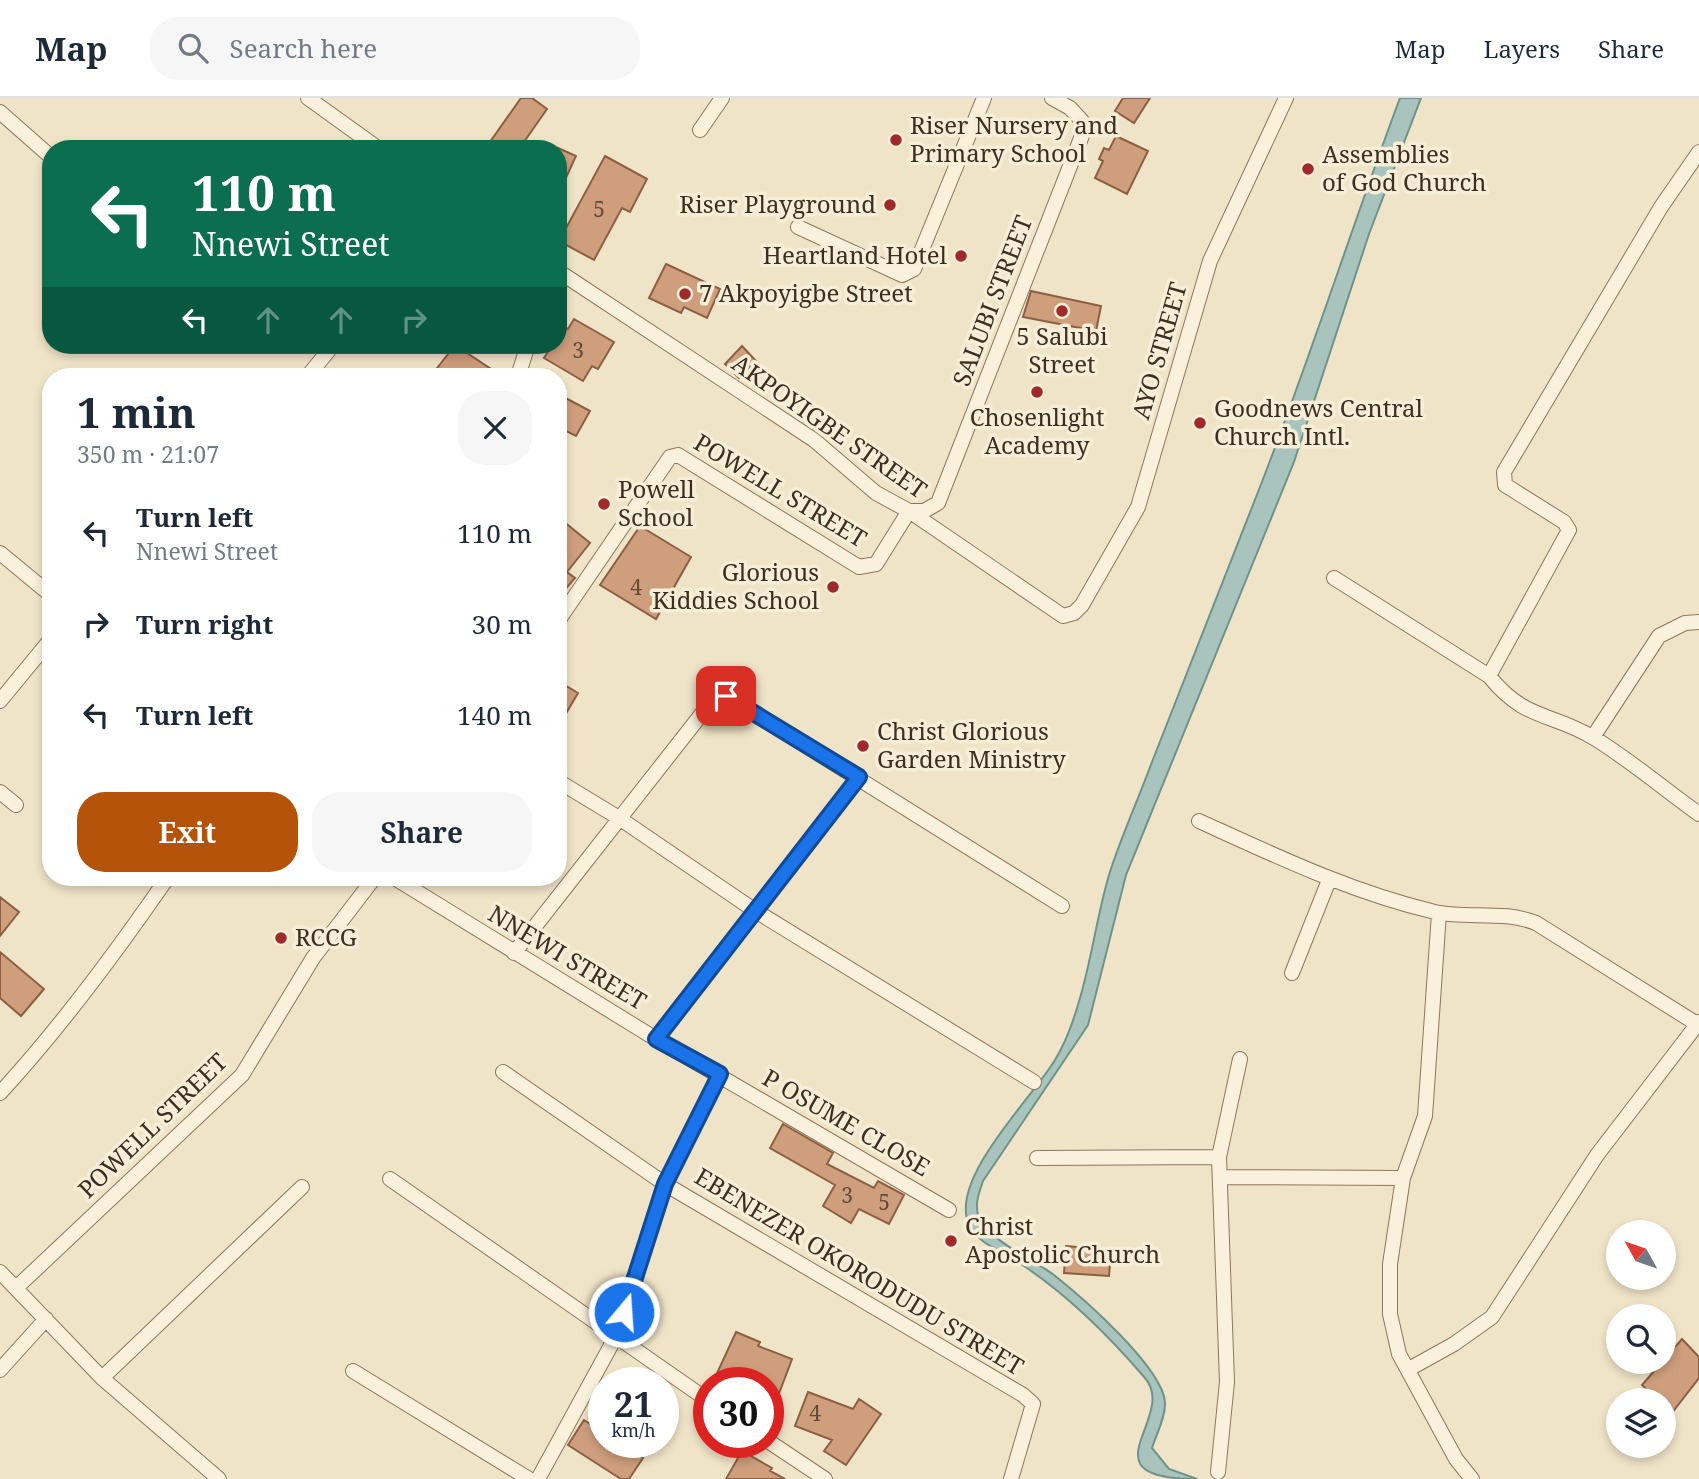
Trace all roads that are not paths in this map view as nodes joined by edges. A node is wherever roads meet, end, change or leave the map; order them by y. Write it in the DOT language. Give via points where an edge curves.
graph roads {
  1 [pos="308,98"];
  2 [pos="722,98"];
  3 [pos="984,98"];
  4 [pos="1052,98"];
  5 [pos="1286,98"];
  6 [pos="0,112"];
  7 [pos="700,130"];
  8 [pos="366,140"];
  9 [pos="42,149"];
  10 [pos="1699,152"];
  11 [pos="798,227"];
  12 [pos="567,277"];
  13 [pos="326,354"];
  14 [pos="315,368"];
  15 [pos="909,511"];
  16 [pos="0,553"];
  17 [pos="1334,578"];
  18 [pos="42,588"];
  19 [pos="567,608"];
  20 [pos="1074,613"];
  21 [pos="1699,622"];
  22 [pos="42,650"];
  23 [pos="1489,676"];
  24 [pos="0,701"];
  25 [pos="1593,737"];
  26 [pos="859,777"];
  27 [pos="567,787"];
  28 [pos="0,792"];
  29 [pos="16,805"];
  30 [pos="1699,814"];
  31 [pos="619,818"];
  32 [pos="1199,821"];
  33 [pos="1329,880"];
  34 [pos="567,885"];
  35 [pos="161,886"];
  36 [pos="368,886"];
  37 [pos="407,886"];
  38 [pos="566,886"];
  39 [pos="1062,906"];
  40 [pos="754,910"];
  41 [pos="1439,913"];
  42 [pos="514,953"];
  43 [pos="1292,973"];
  44 [pos="1698,1023"];
  45 [pos="656,1039"];
  46 [pos="1240,1059"];
  47 [pos="503,1072"];
  48 [pos="720,1074"];
  49 [pos="1034,1082"];
  50 [pos="0,1093"];
  51 [pos="1219,1157"];
  52 [pos="1037,1158"];
  53 [pos="1222,1177"];
  54 [pos="1403,1178"];
  55 [pos="390,1179"];
  56 [pos="665,1184"];
  57 [pos="302,1187"];
  58 [pos="949,1210"];
  59 [pos="0,1272"];
  60 [pos="16,1288"];
  61 [pos="46,1319"];
  62 [pos="615,1338"];
  63 [pos="1409,1369"];
  64 [pos="0,1370"];
  65 [pos="353,1371"];
  66 [pos="102,1378"];
  67 [pos="693,1390"];
  68 [pos="784,1452"];
  69 [pos="1218,1472"];
  70 [pos="219,1479"];
  71 [pos="529,1479"];
  72 [pos="538,1479"];
  73 [pos="825,1479"];
  74 [pos="1011,1479"];
  75 [pos="1472,1479"];
  1 -- 8 [label="street"];
  2 -- 7 [label="street"];
  3 -- 11 [label="street" via="909,273 902,275"];
  4 -- 15 [label="street, SALUBI STREET" via="1082,121 1083,133 938,503 924,511"];
  5 -- 20 [label="street, AYO STREET" via="1210,261 1138,507"];
  6 -- 9 [label="street"];
  10 -- 23 [label="street" via="1661,207 1504,472 1505,485 1569,530"];
  12 -- 15 [label="street, AKPOYIGBE STREET" via="814,440 876,493"];
  13 -- 14 [label="street"];
  15 -- 19 [label="street, POWELL STREET" via="876,564 859,566 678,455 670,457"];
  15 -- 20 [label="street, AKPOYIGBE STREET" via="1063,616"];
  16 -- 18 [label="street"];
  17 -- 23 [label="street"];
  21 -- 25 [label="street" via="1685,623 1659,636"];
  22 -- 24 [label="street"];
  23 -- 25 [label="street" via="1507,699"];
  25 -- 30 [label="street"];
  26 -- 31 [label="street" via="726,696 715,697"];
  26 -- 39 [label="street"];
  26 -- 40 [label="street"];
  27 -- 31 [label="street"];
  28 -- 29 [label="street"];
  31 -- 34 [label="street"];
  31 -- 40 [label="street"];
  32 -- 33 [label="street"];
  33 -- 41 [label="street"];
  33 -- 43 [label="street"];
  35 -- 50 [label="street"];
  36 -- 60 [label="street, POWELL STREET" via="313,958 242,1076"];
  37 -- 42 [label="street, NNEWI STREET"];
  38 -- 42 [label="street"];
  40 -- 45 [label="street"];
  40 -- 49 [label="street"];
  41 -- 44 [label="street" via="1521,917 1536,923"];
  41 -- 54 [label="street" via="1425,1116"];
  42 -- 45 [label="street, NNEWI STREET"];
  44 -- 63 [label="street" via="1597,1155 1492,1317"];
  45 -- 48 [label="street, NNEWI STREET"];
  46 -- 51 [label="street"];
  47 -- 56 [label="street"];
  48 -- 56 [label="street"];
  48 -- 58 [label="street, P OSUME CLOSE"];
  51 -- 52 [label="street"];
  51 -- 53 [label="street"];
  53 -- 54 [label="street"];
  53 -- 69 [label="street" via="1227,1382"];
  54 -- 63 [label="street" via="1390,1264 1390,1314 1399,1353"];
  55 -- 62 [label="street"];
  56 -- 62 [label="street"];
  56 -- 74 [label="street, EBENEZER OKORODUDU STREET" via="1023,1395 1033,1404"];
  57 -- 66 [label="street"];
  59 -- 60 [label="street"];
  60 -- 61 [label="street"];
  61 -- 64 [label="street"];
  61 -- 66 [label="street"];
  62 -- 67 [label="street"];
  62 -- 72 [label="street"];
  63 -- 75 [label="street" via="1456,1459"];
  65 -- 71 [label="street"];
  66 -- 70 [label="street"];
  68 -- 73 [label="street"];
}
